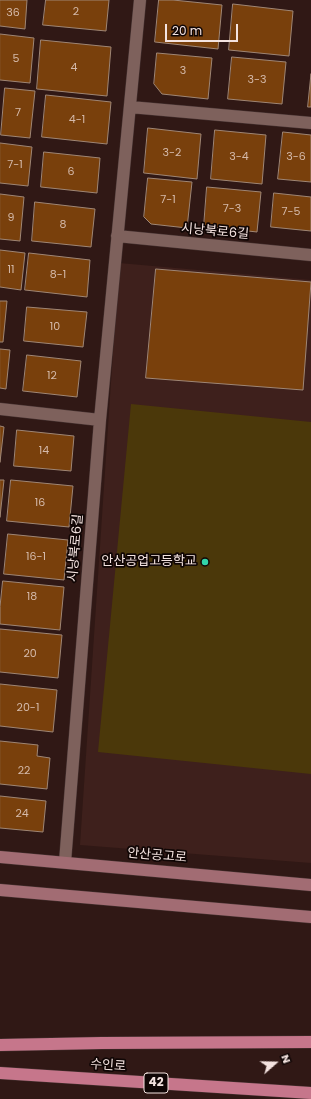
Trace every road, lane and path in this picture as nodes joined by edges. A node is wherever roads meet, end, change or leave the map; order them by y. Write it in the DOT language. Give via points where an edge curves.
graph roads {
  1 [pos="140,0"];
  2 [pos="130,107"];
  3 [pos="311,123"];
  4 [pos="117,236"];
  5 [pos="311,255"];
  6 [pos="0,409"];
  7 [pos="100,420"];
  8 [pos="0,857"];
  9 [pos="65,862"];
  10 [pos="311,885"];
  11 [pos="0,890"];
  12 [pos="311,917"];
  13 [pos="311,1042"];
  14 [pos="0,1045"];
  15 [pos="0,1073"];
  16 [pos="311,1093"];
  1 -- 2 [label="street, 시낭북로6길"];
  2 -- 3 [label="street"];
  2 -- 4 [label="street, 시낭북로6길"];
  4 -- 5 [label="street, 시낭북로6길"];
  4 -- 7 [label="street, 시낭북로6길"];
  6 -- 7 [label="street"];
  7 -- 9 [label="street, 시낭북로6길"];
  8 -- 9 [label="street, 안산공고로"];
  9 -- 10 [label="street, 안산공고로"];
  11 -- 12 [label="street"];
  13 -- 14 [label="main road"];
  15 -- 16 [label="main road, 수인로 / 42"];
}
